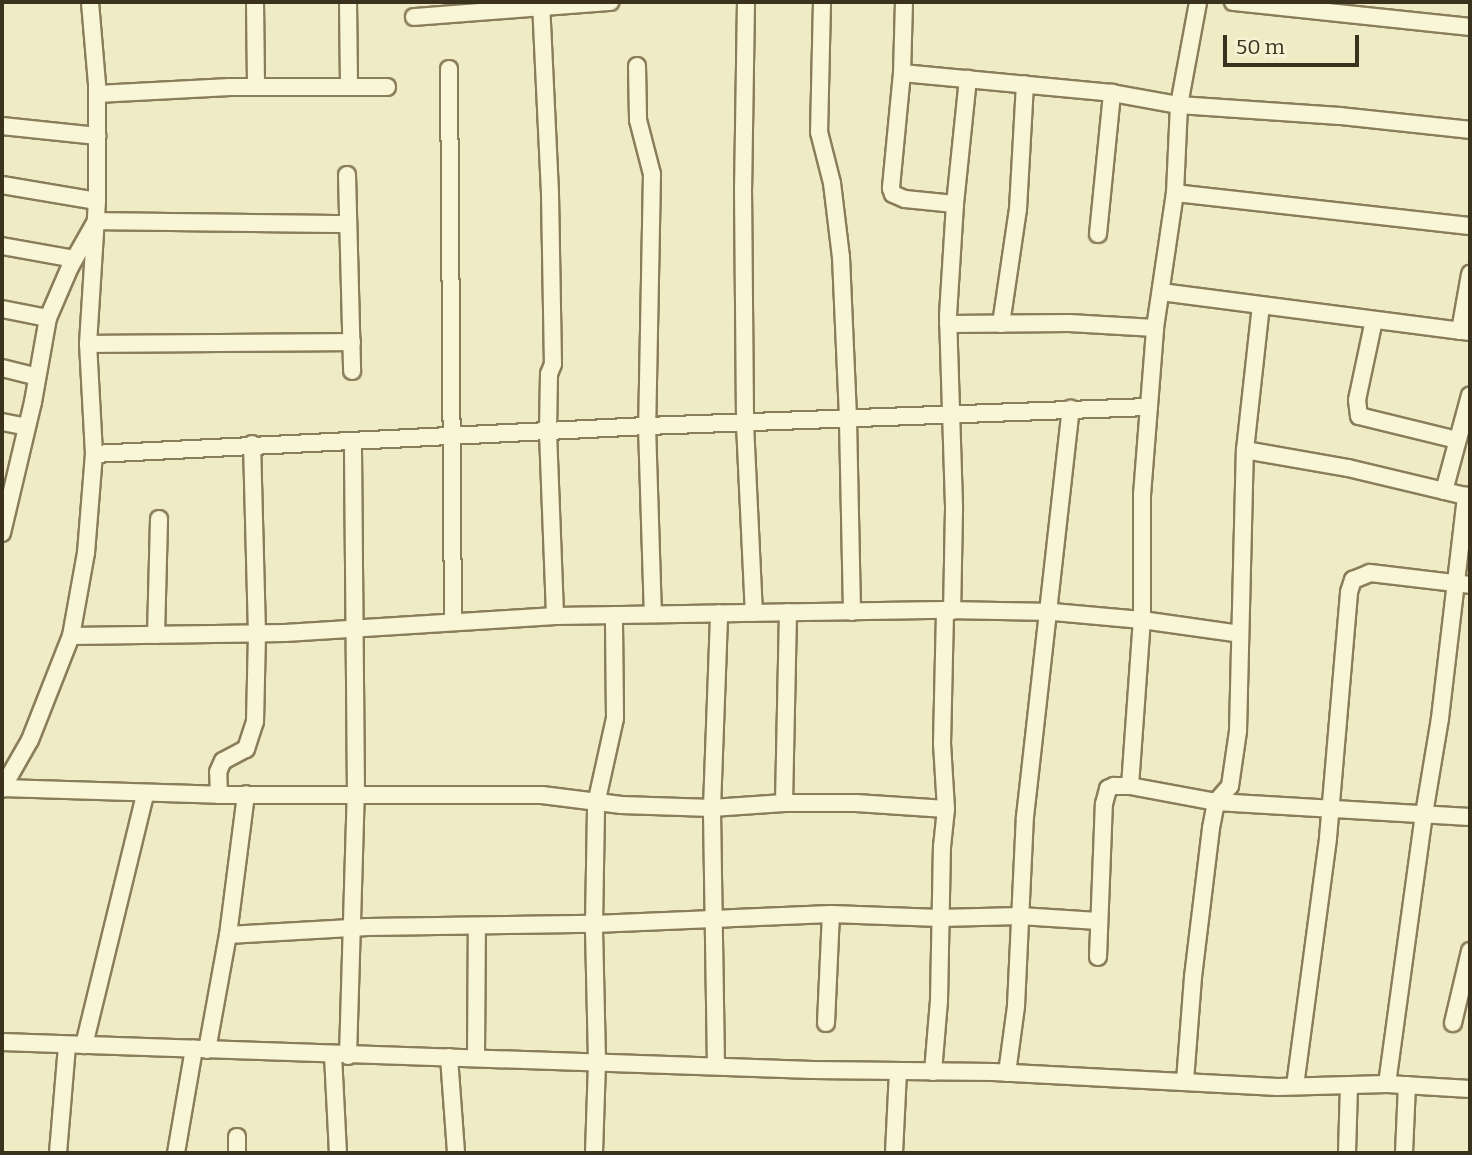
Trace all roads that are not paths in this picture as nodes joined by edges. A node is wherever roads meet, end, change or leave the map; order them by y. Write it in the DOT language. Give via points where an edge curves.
graph roads {
  1 [pos="90,2"];
  2 [pos="255,2"];
  3 [pos="348,2"];
  4 [pos="610,2"];
  5 [pos="746,2"];
  6 [pos="822,2"];
  7 [pos="904,2"];
  8 [pos="1198,2"];
  9 [pos="1233,2"];
  10 [pos="542,4"];
  11 [pos="414,17"];
  12 [pos="1470,27"];
  13 [pos="637,66"];
  14 [pos="449,69"];
  15 [pos="902,73"];
  16 [pos="968,79"];
  17 [pos="1025,84"];
  18 [pos="256,87"];
  19 [pos="349,87"];
  20 [pos="387,87"];
  21 [pos="1112,93"];
  22 [pos="97,94"];
  23 [pos="1179,105"];
  24 [pos="2,126"];
  25 [pos="1470,130"];
  26 [pos="97,136"];
  27 [pos="347,175"];
  28 [pos="2,185"];
  29 [pos="1175,193"];
  30 [pos="97,201"];
  31 [pos="955,204"];
  32 [pos="96,221"];
  33 [pos="348,224"];
  34 [pos="1470,226"];
  35 [pos="1098,234"];
  36 [pos="2,246"];
  37 [pos="74,259"];
  38 [pos="1470,274"];
  39 [pos="1161,292"];
  40 [pos="1261,304"];
  41 [pos="2,309"];
  42 [pos="48,318"];
  43 [pos="1374,320"];
  44 [pos="948,324"];
  45 [pos="1002,324"];
  46 [pos="1155,328"];
  47 [pos="1465,332"];
  48 [pos="352,342"];
  49 [pos="88,344"];
  50 [pos="2,368"];
  51 [pos="352,371"];
  52 [pos="37,377"];
  53 [pos="1470,395"];
  54 [pos="1149,407"];
  55 [pos="1071,409"];
  56 [pos="948,414"];
  57 [pos="848,419"];
  58 [pos="2,422"];
  59 [pos="745,424"];
  60 [pos="647,426"];
  61 [pos="27,427"];
  62 [pos="548,432"];
  63 [pos="450,436"];
  64 [pos="1458,440"];
  65 [pos="353,442"];
  66 [pos="252,444"];
  67 [pos="1245,450"];
  68 [pos="94,454"];
  69 [pos="8,473"];
  70 [pos="1444,491"];
  71 [pos="1468,496"];
  72 [pos="159,519"];
  73 [pos="2,533"];
  74 [pos="1462,585"];
  75 [pos="948,610"];
  76 [pos="754,612"];
  77 [pos="788,612"];
  78 [pos="852,612"];
  79 [pos="1046,612"];
  80 [pos="719,613"];
  81 [pos="653,614"];
  82 [pos="614,615"];
  83 [pos="555,616"];
  84 [pos="1142,620"];
  85 [pos="453,622"];
  86 [pos="354,627"];
  87 [pos="257,634"];
  88 [pos="1240,634"];
  89 [pos="156,635"];
  90 [pos="71,636"];
  91 [pos="1130,786"];
  92 [pos="2,789"];
  93 [pos="145,794"];
  94 [pos="246,794"];
  95 [pos="356,794"];
  96 [pos="219,795"];
  97 [pos="1216,802"];
  98 [pos="784,803"];
  99 [pos="596,804"];
  100 [pos="712,808"];
  101 [pos="1329,808"];
  102 [pos="946,809"];
  103 [pos="1424,814"];
  104 [pos="1470,817"];
  105 [pos="831,914"];
  106 [pos="1020,916"];
  107 [pos="940,918"];
  108 [pos="713,920"];
  109 [pos="1098,921"];
  110 [pos="594,924"];
  111 [pos="477,926"];
  112 [pos="352,927"];
  113 [pos="228,934"];
  114 [pos="1470,951"];
  115 [pos="1098,957"];
  116 [pos="826,1023"];
  117 [pos="1453,1023"];
  118 [pos="2,1042"];
  119 [pos="66,1045"];
  120 [pos="84,1045"];
  121 [pos="200,1050"];
  122 [pos="340,1055"];
  123 [pos="476,1056"];
  124 [pos="449,1057"];
  125 [pos="597,1061"];
  126 [pos="716,1066"];
  127 [pos="898,1071"];
  128 [pos="933,1072"];
  129 [pos="1007,1073"];
  130 [pos="1185,1081"];
  131 [pos="1349,1084"];
  132 [pos="1387,1084"];
  133 [pos="1408,1085"];
  134 [pos="1295,1086"];
  135 [pos="1470,1088"];
  136 [pos="58,1153"];
  137 [pos="176,1153"];
  138 [pos="338,1153"];
  139 [pos="456,1153"];
  140 [pos="594,1153"];
  141 [pos="894,1153"];
  142 [pos="1347,1153"];
  143 [pos="1404,1153"];
  1 -- 22 [label="street"];
  2 -- 18 [label="street"];
  3 -- 19 [label="street"];
  4 -- 10 [label="street"];
  5 -- 59 [label="street"];
  6 -- 57 [label="street" via="818,132 832,183 838,235"];
  7 -- 15 [label="street"];
  8 -- 23 [label="street"];
  9 -- 12 [label="street"];
  10 -- 11 [label="street"];
  10 -- 62 [label="street" via="553,364"];
  13 -- 60 [label="street" via="638,120 652,174"];
  14 -- 63 [label="street"];
  15 -- 16 [label="street"];
  15 -- 31 [label="street" via="893,194 905,200"];
  16 -- 17 [label="street"];
  16 -- 31 [label="street"];
  17 -- 21 [label="street"];
  17 -- 45 [label="street" via="1017,209"];
  18 -- 19 [label="street"];
  18 -- 22 [label="street"];
  19 -- 20 [label="street"];
  21 -- 23 [label="street"];
  21 -- 35 [label="street"];
  22 -- 26 [label="street"];
  23 -- 25 [label="street"];
  23 -- 29 [label="street"];
  24 -- 26 [label="street"];
  26 -- 30 [label="street"];
  27 -- 33 [label="street"];
  28 -- 30 [label="street"];
  29 -- 34 [label="street"];
  29 -- 39 [label="street"];
  30 -- 32 [label="street"];
  31 -- 44 [label="street"];
  32 -- 33 [label="street"];
  32 -- 37 [label="street"];
  32 -- 49 [label="street"];
  33 -- 48 [label="street"];
  36 -- 37 [label="street"];
  37 -- 42 [label="street"];
  38 -- 47 [label="street"];
  39 -- 40 [label="street"];
  39 -- 46 [label="street"];
  40 -- 43 [label="street"];
  40 -- 67 [label="street"];
  41 -- 42 [label="street"];
  42 -- 52 [label="street"];
  43 -- 47 [label="street"];
  43 -- 64 [label="street" via="1357,400 1359,416"];
  44 -- 45 [label="street"];
  44 -- 56 [label="street"];
  45 -- 46 [label="street"];
  46 -- 54 [label="street"];
  48 -- 49 [label="street"];
  48 -- 51 [label="street"];
  49 -- 68 [label="street"];
  50 -- 52 [label="street"];
  52 -- 61 [label="street"];
  53 -- 64 [label="street"];
  54 -- 55 [label="street"];
  54 -- 84 [label="street" via="1142,495"];
  55 -- 56 [label="street"];
  55 -- 79 [label="street"];
  56 -- 57 [label="street"];
  56 -- 75 [label="street" via="954,510"];
  57 -- 59 [label="street"];
  57 -- 78 [label="street"];
  58 -- 61 [label="street"];
  59 -- 60 [label="street"];
  59 -- 76 [label="street"];
  60 -- 62 [label="street"];
  60 -- 81 [label="street"];
  61 -- 69 [label="street"];
  62 -- 63 [label="street"];
  62 -- 83 [label="street"];
  63 -- 65 [label="street"];
  63 -- 85 [label="street"];
  64 -- 70 [label="street"];
  65 -- 66 [label="street"];
  65 -- 86 [label="street"];
  66 -- 68 [label="street"];
  66 -- 87 [label="street"];
  67 -- 70 [label="street"];
  67 -- 88 [label="street"];
  68 -- 90 [label="street" via="86,553"];
  69 -- 73 [label="street"];
  70 -- 71 [label="street"];
  71 -- 74 [label="street"];
  72 -- 89 [label="street"];
  74 -- 101 [label="street" via="1370,573 1353,580"];
  74 -- 103 [label="street"];
  75 -- 78 [label="street"];
  75 -- 79 [label="street"];
  75 -- 102 [label="street" via="942,744"];
  76 -- 77 [label="street"];
  76 -- 80 [label="street"];
  77 -- 78 [label="street"];
  77 -- 98 [label="street"];
  79 -- 84 [label="street"];
  79 -- 106 [label="street"];
  80 -- 81 [label="street"];
  80 -- 100 [label="street"];
  81 -- 82 [label="street"];
  82 -- 83 [label="street"];
  82 -- 99 [label="street" via="615,718"];
  83 -- 85 [label="street"];
  84 -- 88 [label="street"];
  84 -- 91 [label="street"];
  85 -- 86 [label="street"];
  86 -- 87 [label="street"];
  86 -- 95 [label="street"];
  87 -- 89 [label="street"];
  87 -- 96 [label="street" via="252,739 246,749 223,761 218,772"];
  88 -- 97 [label="street" via="1233,775"];
  89 -- 90 [label="street"];
  90 -- 92 [label="street" via="30,740"];
  91 -- 97 [label="street"];
  91 -- 109 [label="street" via="1114,786 1106,795"];
  92 -- 93 [label="street"];
  93 -- 96 [label="street"];
  93 -- 120 [label="street"];
  94 -- 95 [label="street"];
  94 -- 96 [label="street"];
  94 -- 113 [label="street"];
  95 -- 99 [label="street" via="542,795"];
  95 -- 112 [label="street"];
  97 -- 101 [label="street"];
  97 -- 130 [label="street" via="1193,977"];
  98 -- 100 [label="street"];
  98 -- 102 [label="street"];
  99 -- 100 [label="street"];
  99 -- 110 [label="street"];
  100 -- 108 [label="street"];
  101 -- 103 [label="street"];
  101 -- 134 [label="street"];
  102 -- 107 [label="street"];
  103 -- 104 [label="street"];
  103 -- 132 [label="street"];
  105 -- 107 [label="street"];
  105 -- 108 [label="street"];
  105 -- 116 [label="street"];
  106 -- 107 [label="street"];
  106 -- 109 [label="street"];
  106 -- 129 [label="street"];
  107 -- 128 [label="street"];
  108 -- 110 [label="street"];
  108 -- 126 [label="street"];
  109 -- 115 [label="street"];
  110 -- 111 [label="street"];
  110 -- 125 [label="street"];
  111 -- 112 [label="street"];
  111 -- 123 [label="street"];
  112 -- 113 [label="street"];
  112 -- 122 [label="street"];
  113 -- 121 [label="street"];
  114 -- 117 [label="street"];
  118 -- 119 [label="street"];
  119 -- 120 [label="street"];
  119 -- 136 [label="street"];
  120 -- 121 [label="street"];
  121 -- 122 [label="street"];
  121 -- 137 [label="street"];
  122 -- 124 [label="street"];
  122 -- 138 [label="street"];
  123 -- 124 [label="street"];
  123 -- 125 [label="street"];
  124 -- 139 [label="street"];
  125 -- 126 [label="street"];
  125 -- 140 [label="street"];
  126 -- 127 [label="street"];
  127 -- 128 [label="street"];
  127 -- 141 [label="street"];
  128 -- 129 [label="street"];
  129 -- 130 [label="street"];
  130 -- 134 [label="street"];
  131 -- 132 [label="street"];
  131 -- 134 [label="street"];
  131 -- 142 [label="street"];
  132 -- 133 [label="street"];
  133 -- 135 [label="street"];
  133 -- 143 [label="street"];
}
